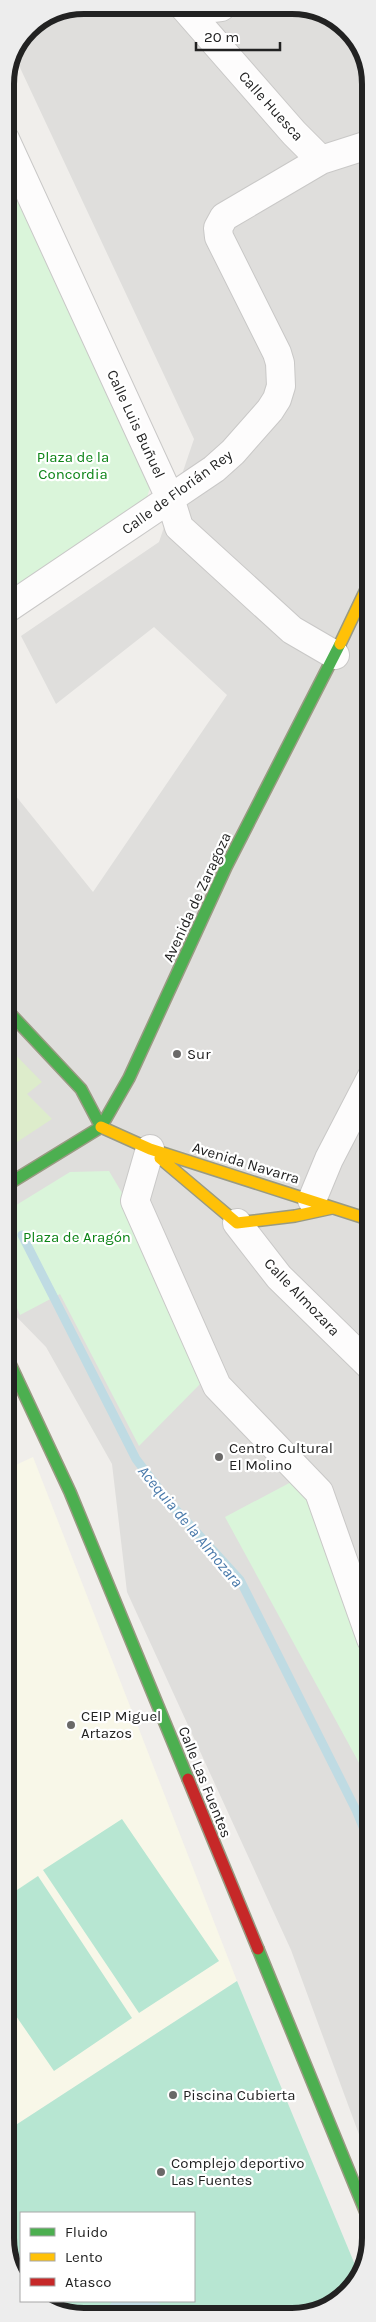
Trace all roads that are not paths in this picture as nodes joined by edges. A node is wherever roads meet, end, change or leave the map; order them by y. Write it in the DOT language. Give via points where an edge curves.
graph roads {
  1 [pos="189,14"];
  2 [pos="362,147"];
  3 [pos="14,159"];
  4 [pos="321,160"];
  5 [pos="170,498"];
  6 [pos="362,598"];
  7 [pos="14,604"];
  8 [pos="335,655"];
  9 [pos="14,1018"];
  10 [pos="362,1095"];
  11 [pos="101,1127"];
  12 [pos="150,1148"];
  13 [pos="14,1180"];
  14 [pos="234,1187"];
  15 [pos="322,1204"];
  16 [pos="362,1217"];
  17 [pos="231,1218"];
  18 [pos="362,1358"];
  19 [pos="14,1372"];
  20 [pos="362,1614"];
  21 [pos="362,2204"];
  1 -- 4 [label="street, Calle Huesca"];
  2 -- 4 [label="street"];
  3 -- 5 [label="street, Calle Luis Buñuel"];
  4 -- 5 [label="street, Calle de Florián Rey" via="224,217 219,224 219,237 277,353 281,386 270,410 233,452 214,469"];
  5 -- 7 [label="street, Calle de Florián Rey"];
  5 -- 8 [label="street, Calle Luis Buñuel" via="178,527 292,630"];
  6 -- 8 [label="street, Avenida de Zaragoza"];
  8 -- 11 [label="street, Avenida de Zaragoza" via="226,867 129,1078"];
  9 -- 11 [label="street" via="76,1083"];
  10 -- 15 [label="street" via="329,1159"];
  11 -- 12 [label="street, Avenida Navarra"];
  11 -- 13 [label="street, Avenida de Zaragoza"];
  12 -- 14 [label="street, Avenida Navarra"];
  12 -- 17 [label="street, Avenida Navarra"];
  12 -- 20 [label="street" via="135,1202 217,1386 319,1492"];
  14 -- 15 [label="street, Avenida Navarra"];
  14 -- 17 [label="street"];
  15 -- 16 [label="street, Avenida Navarra"];
  15 -- 17 [label="street, Avenida Navarra" via="286,1218"];
  17 -- 18 [label="street, Calle Almozara" via="279,1277"];
  19 -- 21 [label="street, Calle Las Fuentes" via="70,1492"];
}
